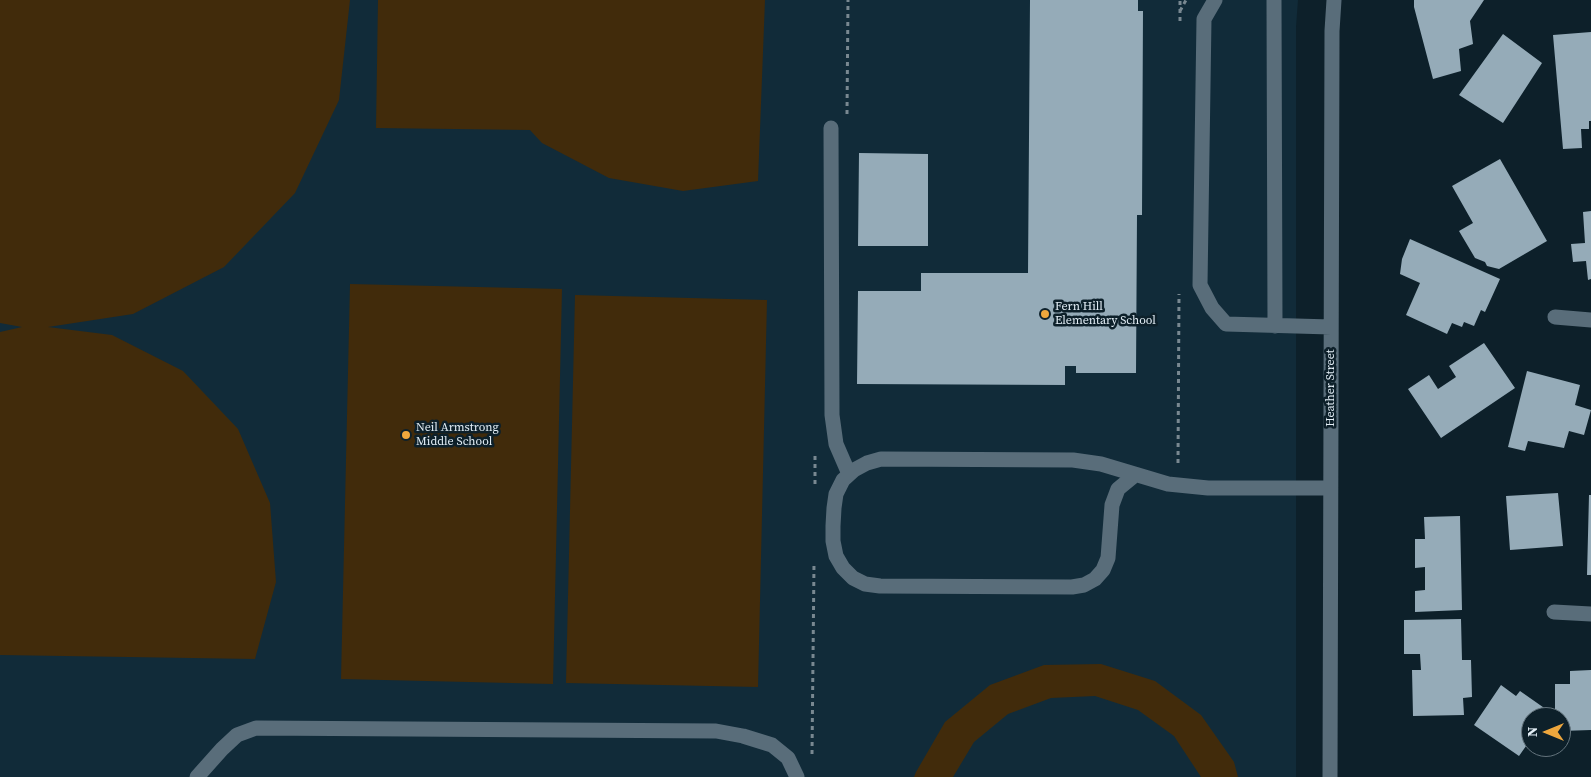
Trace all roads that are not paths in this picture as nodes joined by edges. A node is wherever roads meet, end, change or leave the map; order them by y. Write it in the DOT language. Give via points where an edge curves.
graph roads {
  1 [pos="1215,0"];
  2 [pos="1274,0"];
  3 [pos="1334,0"];
  4 [pos="831,128"];
  5 [pos="1555,317"];
  6 [pos="1591,320"];
  7 [pos="1275,326"];
  8 [pos="1331,327"];
  9 [pos="849,474"];
  10 [pos="1135,475"];
  11 [pos="1330,488"];
  12 [pos="1554,612"];
  13 [pos="1591,614"];
  14 [pos="796,775"];
  15 [pos="197,777"];
  16 [pos="1330,777"];
  1 -- 7 [label="street" via="1204,19 1200,285 1212,308 1226,324"];
  2 -- 7 [label="street"];
  3 -- 8 [label="street, Heather Street"];
  4 -- 9 [label="street" via="832,416 836,444"];
  5 -- 6 [label="street"];
  7 -- 8 [label="street"];
  8 -- 11 [label="street, Heather Street"];
  9 -- 10 [label="street" via="867,463 900,459 1073,460 1101,464"];
  9 -- 10 [label="street" via="836,494 833,542 842,568 853,578 880,586 1062,587 1084,585 1103,570 1108,558 1112,504 1118,489"];
  10 -- 11 [label="street" via="1168,484 1208,488"];
  11 -- 16 [label="street, Heather Street"];
  12 -- 13 [label="street"];
  14 -- 15 [label="street" via="788,758 772,745 716,731 256,728 237,734"];
}
